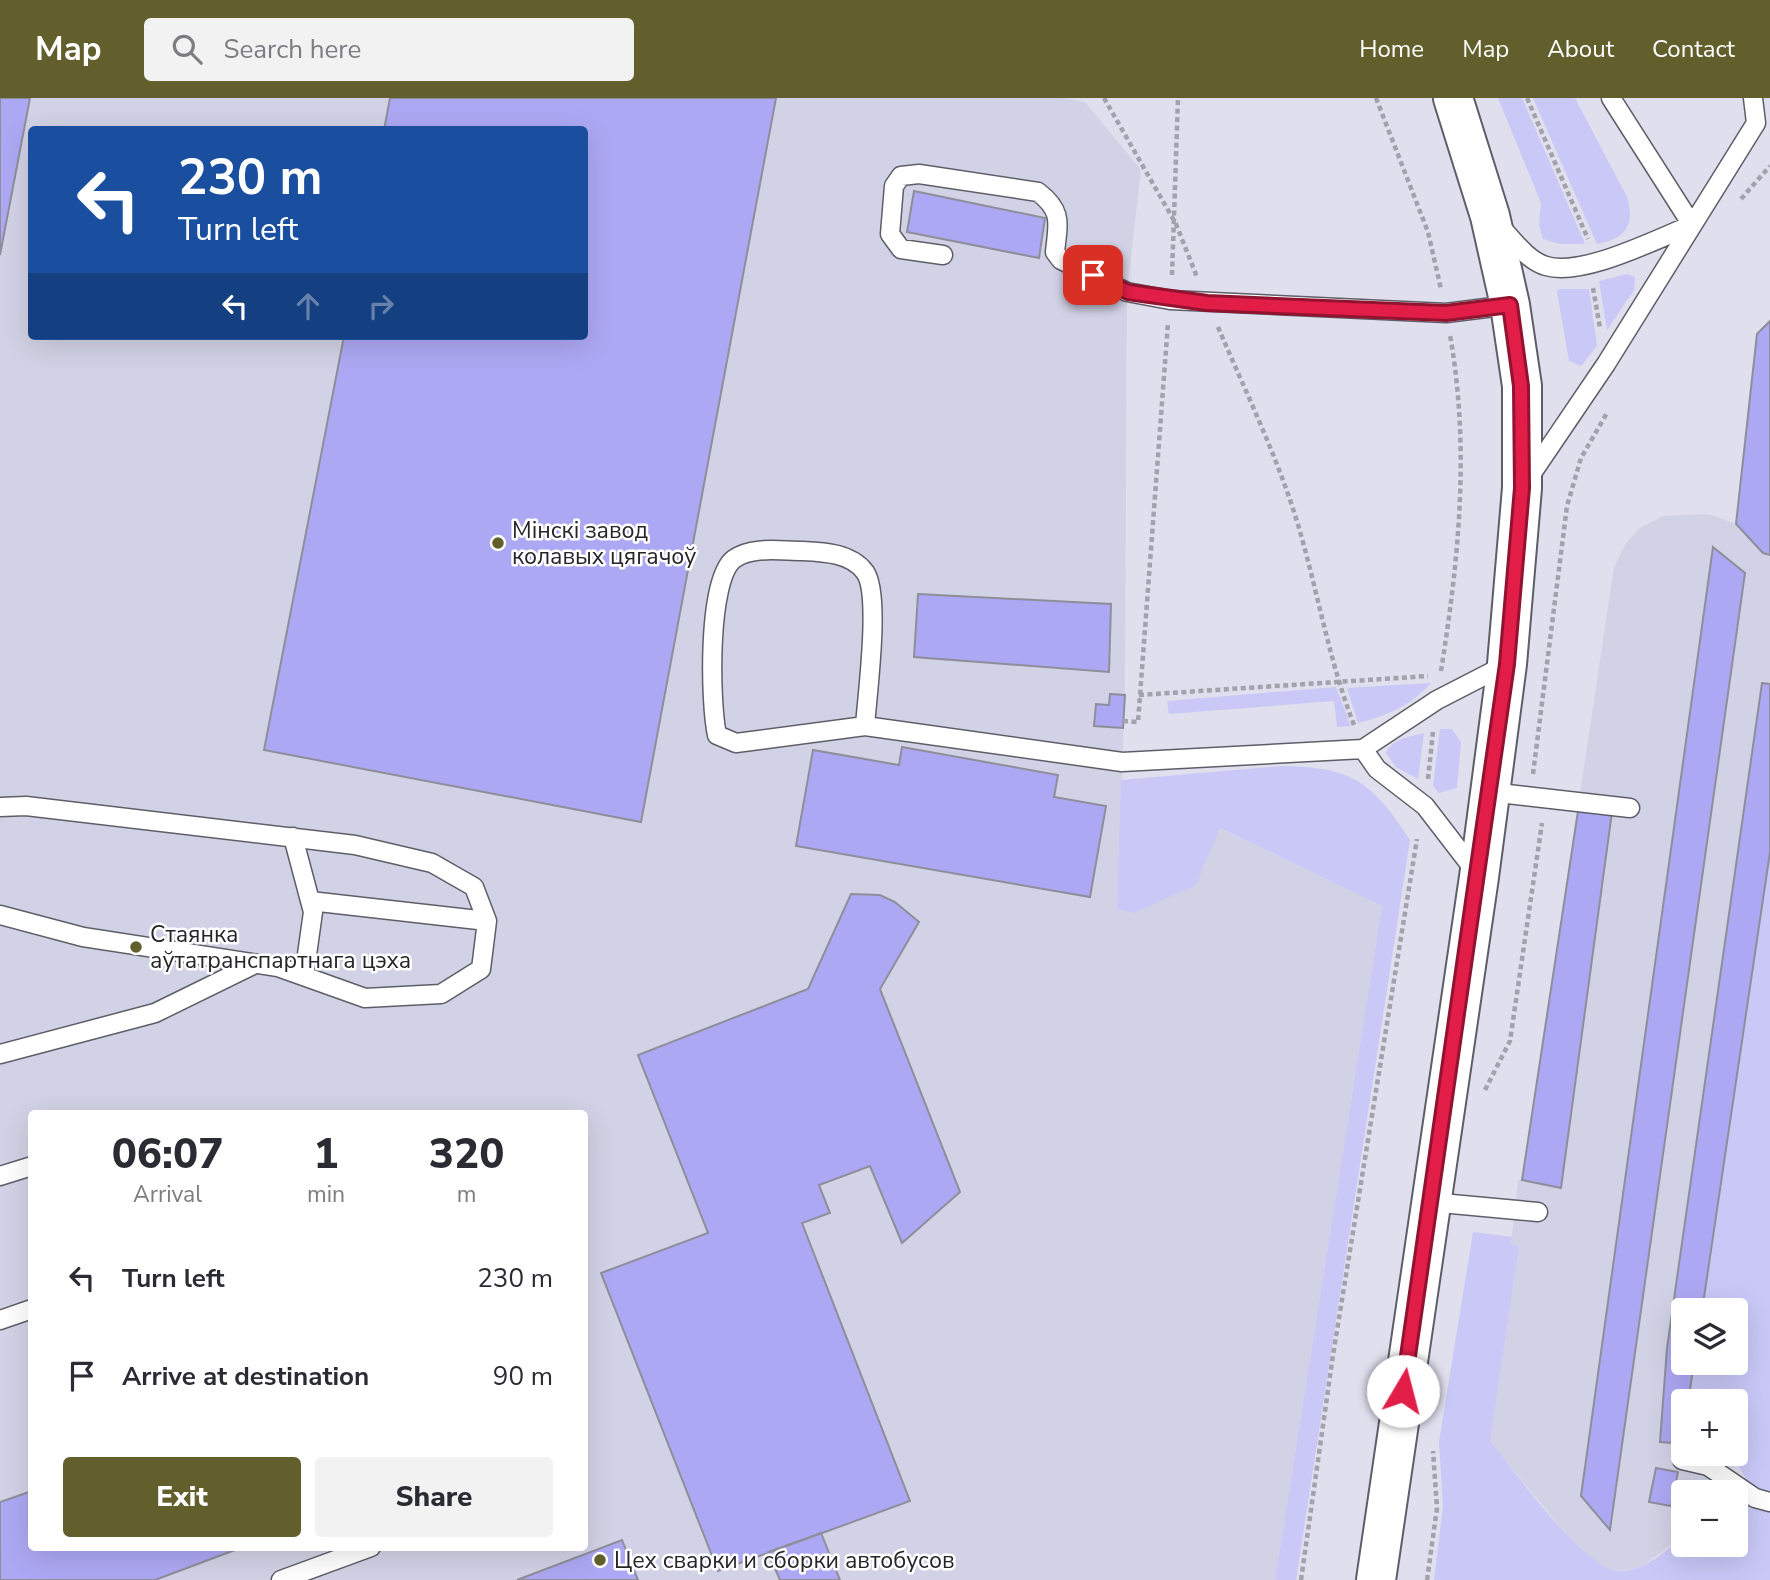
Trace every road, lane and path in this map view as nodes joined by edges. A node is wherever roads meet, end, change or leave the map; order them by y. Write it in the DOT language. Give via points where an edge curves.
graph roads {
  1 [pos="1104,98"];
  2 [pos="1178,98"];
  3 [pos="1376,98"];
  4 [pos="1453,98"];
  5 [pos="1527,98"];
  6 [pos="1611,98"];
  7 [pos="1753,98"];
  8 [pos="1770,166"];
  9 [pos="1736,205"];
  10 [pos="1490,216"];
  11 [pos="1176,225"];
  12 [pos="1692,225"];
  13 [pos="943,255"];
  14 [pos="1589,266"];
  15 [pos="1170,300"];
  16 [pos="1207,303"];
  17 [pos="1510,305"];
  18 [pos="1446,313"];
  19 [pos="1606,364"];
  20 [pos="1608,410"];
  21 [pos="1522,488"];
  22 [pos="1507,664"];
  23 [pos="1337,680"];
  24 [pos="1139,695"];
  25 [pos="1437,700"];
  26 [pos="1123,721"];
  27 [pos="865,726"];
  28 [pos="1363,749"];
  29 [pos="1490,792"];
  30 [pos="1540,797"];
  31 [pos="1425,806"];
  32 [pos="0,807"];
  33 [pos="1630,808"];
  34 [pos="293,838"];
  35 [pos="1479,877"];
  36 [pos="310,901"];
  37 [pos="0,915"];
  38 [pos="487,921"];
  39 [pos="255,964"];
  40 [pos="304,976"];
  41 [pos="0,1054"];
  42 [pos="1482,1097"];
  43 [pos="28,1167"];
  44 [pos="0,1177"];
  45 [pos="1430,1202"];
  46 [pos="1538,1212"];
  47 [pos="28,1310"];
  48 [pos="0,1320"];
  49 [pos="1432,1445"];
  50 [pos="1708,1466"];
  51 [pos="1770,1502"];
  52 [pos="361,1551"];
  53 [pos="281,1580"];
  54 [pos="1301,1580"];
  55 [pos="1377,1580"];
  56 [pos="1427,1580"];
  1 -- 11 [label="path"];
  2 -- 11 [label="path"];
  3 -- 18 [label="path" via="1428,232"];
  4 -- 10 [label="main road"];
  5 -- 14 [label="path" via="1591,247"];
  6 -- 12 [label="lane"];
  7 -- 12 [label="lane" via="1756,123"];
  8 -- 9 [label="path"];
  10 -- 14 [label="lane" via="1524,252 1546,266"];
  10 -- 17 [label="main road"];
  11 -- 15 [label="path"];
  11 -- 16 [label="path"];
  12 -- 14 [label="lane"];
  12 -- 19 [label="lane"];
  13 -- 15 [label="lane" via="901,249 890,234 894,186 901,176 919,174 1038,192 1053,204 1058,220 1055,252 1061,260 1128,292"];
  14 -- 19 [label="path"];
  15 -- 16 [label="lane"];
  15 -- 24 [label="path"];
  16 -- 18 [label="lane"];
  16 -- 23 [label="path" via="1301,534"];
  17 -- 18 [label="lane"];
  17 -- 21 [label="main road" via="1521,386"];
  18 -- 23 [label="path" via="1458,378 1462,439 1456,573 1440,675"];
  19 -- 21 [label="lane"];
  20 -- 30 [label="path" via="1581,458 1567,506 1531,787"];
  21 -- 22 [label="main road"];
  22 -- 25 [label="lane"];
  22 -- 29 [label="main road"];
  23 -- 24 [label="path"];
  23 -- 28 [label="path"];
  24 -- 26 [label="path" via="1138,722"];
  25 -- 28 [label="lane"];
  25 -- 31 [label="path"];
  27 -- 27 [label="lane" via="736,743 717,735 711,708 717,587 733,559 756,551 835,552 865,572 874,598"];
  27 -- 28 [label="lane" via="1122,762"];
  28 -- 31 [label="lane" via="1377,769"];
  29 -- 30 [label="lane"];
  29 -- 35 [label="main road"];
  30 -- 33 [label="lane"];
  30 -- 42 [label="path" via="1545,804 1510,1041"];
  31 -- 35 [label="lane"];
  31 -- 54 [label="path" via="1333,1355"];
  32 -- 34 [label="lane" via="26,806"];
  34 -- 36 [label="lane"];
  34 -- 38 [label="lane" via="355,845 432,863 474,887"];
  35 -- 45 [label="main road"];
  36 -- 38 [label="lane"];
  36 -- 40 [label="lane" via="313,912"];
  37 -- 39 [label="lane" via="83,937"];
  38 -- 40 [label="lane" via="481,969 441,994 365,998"];
  39 -- 40 [label="lane"];
  39 -- 41 [label="lane" via="155,1013"];
  43 -- 44 [label="lane"];
  45 -- 46 [label="lane"];
  45 -- 55 [label="main road"];
  47 -- 48 [label="lane"];
  49 -- 56 [label="path" via="1437,1508"];
  50 -- 51 [label="lane" via="1755,1498"];
  52 -- 53 [label="lane"];
}
